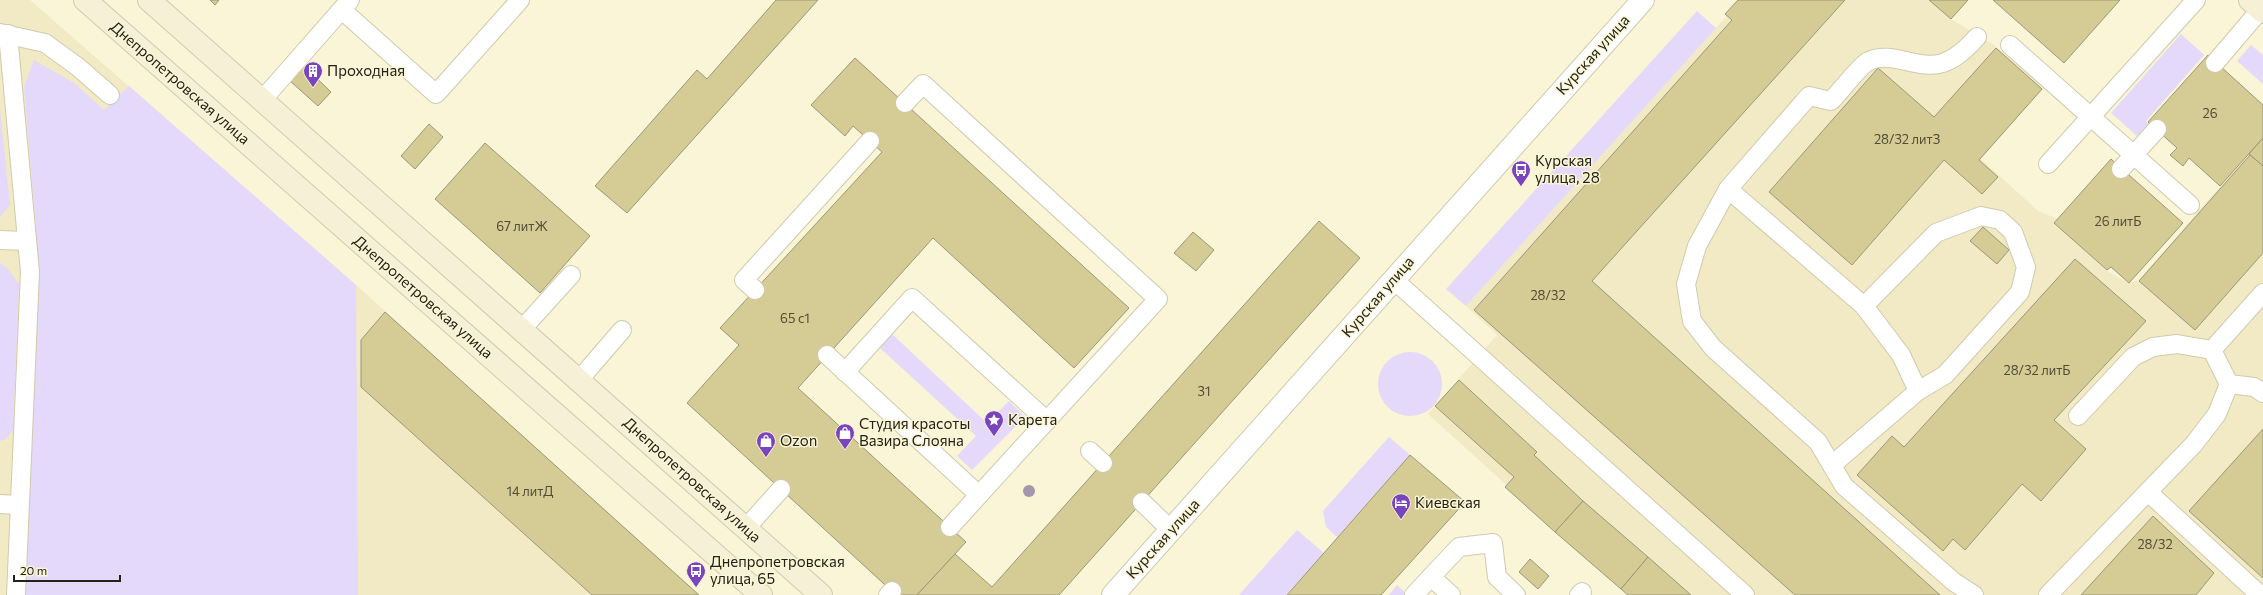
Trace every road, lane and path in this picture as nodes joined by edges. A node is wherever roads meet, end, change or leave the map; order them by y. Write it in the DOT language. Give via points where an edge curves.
graph roads {
  1 [pos="85,0"];
  2 [pos="149,0"];
  3 [pos="520,0"];
  4 [pos="1643,0"];
  5 [pos="2196,0"];
  6 [pos="346,5"];
  7 [pos="2258,7"];
  8 [pos="4,34"];
  9 [pos="1977,37"];
  10 [pos="2010,45"];
  11 [pos="2215,63"];
  12 [pos="110,95"];
  13 [pos="262,99"];
  14 [pos="905,104"];
  15 [pos="2090,117"];
  16 [pos="2157,129"];
  17 [pos="870,141"];
  18 [pos="2134,154"];
  19 [pos="2048,164"];
  20 [pos="2122,169"];
  21 [pos="1728,189"];
  22 [pos="2190,205"];
  23 [pos="0,240"];
  24 [pos="26,241"];
  25 [pos="571,275"];
  26 [pos="1393,279"];
  27 [pos="755,290"];
  28 [pos="2263,293"];
  29 [pos="1864,306"];
  30 [pos="522,330"];
  31 [pos="622,330"];
  32 [pos="2212,350"];
  33 [pos="827,355"];
  34 [pos="845,372"];
  35 [pos="579,380"];
  36 [pos="2229,384"];
  37 [pos="1918,391"];
  38 [pos="2263,393"];
  39 [pos="2078,416"];
  40 [pos="1047,421"];
  41 [pos="1832,465"];
  42 [pos="781,489"];
  43 [pos="2148,492"];
  44 [pos="979,495"];
  45 [pos="1142,502"];
  46 [pos="0,504"];
  47 [pos="18,505"];
  48 [pos="950,527"];
  49 [pos="746,528"];
  50 [pos="1171,530"];
  51 [pos="1431,577"];
  52 [pos="16,595"];
  53 [pos="761,595"];
  54 [pos="822,595"];
  55 [pos="1113,595"];
  56 [pos="1414,595"];
  57 [pos="1451,595"];
  58 [pos="1516,595"];
  59 [pos="1745,595"];
  60 [pos="1974,595"];
  61 [pos="2048,595"];
  62 [pos="2260,595"];
  1 -- 53 [label="main road, Днепропетровская улица"];
  2 -- 13 [label="main road, Днепропетровская улица"];
  3 -- 6 [label="lane" via="436,94"];
  4 -- 26 [label="street, Курская улица"];
  5 -- 15 [label="lane"];
  6 -- 13 [label="lane"];
  7 -- 11 [label="lane"];
  8 -- 12 [label="lane" via="45,43"];
  8 -- 24 [label="lane"];
  9 -- 21 [label="lane" via="1961,54 1942,63 1922,64 1882,57 1866,63 1831,101 1809,96"];
  10 -- 15 [label="lane"];
  13 -- 30 [label="main road, Днепропетровская улица"];
  14 -- 40 [label="lane" via="923,84 1158,299"];
  15 -- 18 [label="lane"];
  15 -- 19 [label="lane"];
  16 -- 18 [label="lane"];
  17 -- 27 [label="lane" via="744,280"];
  18 -- 20 [label="lane"];
  18 -- 22 [label="lane"];
  21 -- 29 [label="lane"];
  21 -- 41 [label="lane" via="1697,246 1686,284 1692,321 1713,348 1818,442"];
  23 -- 24 [label="lane"];
  24 -- 47 [label="lane" via="30,272"];
  25 -- 30 [label="lane"];
  26 -- 50 [label="street, Курская улица"];
  26 -- 59 [label="lane"];
  28 -- 32 [label="lane"];
  29 -- 37 [label="lane" via="1901,355"];
  29 -- 37 [label="lane" via="1936,233 1981,216 2000,220 2013,232 2026,267 2020,292 1945,375"];
  30 -- 35 [label="main road, Днепропетровская улица"];
  31 -- 35 [label="lane"];
  32 -- 36 [label="lane"];
  32 -- 39 [label="lane" via="2177,344 2153,346 2133,357"];
  33 -- 34 [label="lane"];
  34 -- 40 [label="lane" via="912,298"];
  34 -- 44 [label="lane"];
  35 -- 49 [label="main road, Днепропетровская улица"];
  36 -- 38 [label="lane" via="2254,387"];
  36 -- 43 [label="lane" via="2217,414 2194,444"];
  37 -- 41 [label="lane"];
  40 -- 44 [label="lane"];
  41 -- 60 [label="lane" via="1844,486 1954,582"];
  42 -- 49 [label="lane"];
  43 -- 61 [label="lane"];
  43 -- 62 [label="lane"];
  44 -- 48 [label="lane"];
  45 -- 50 [label="lane"];
  46 -- 47 [label="lane"];
  47 -- 52 [label="lane"];
  49 -- 54 [label="main road, Днепропетровская улица"];
  50 -- 55 [label="street, Курская улица"];
  51 -- 56 [label="lane"];
  51 -- 57 [label="lane"];
  51 -- 58 [label="lane" via="1459,547 1492,543 1498,577"];
}
